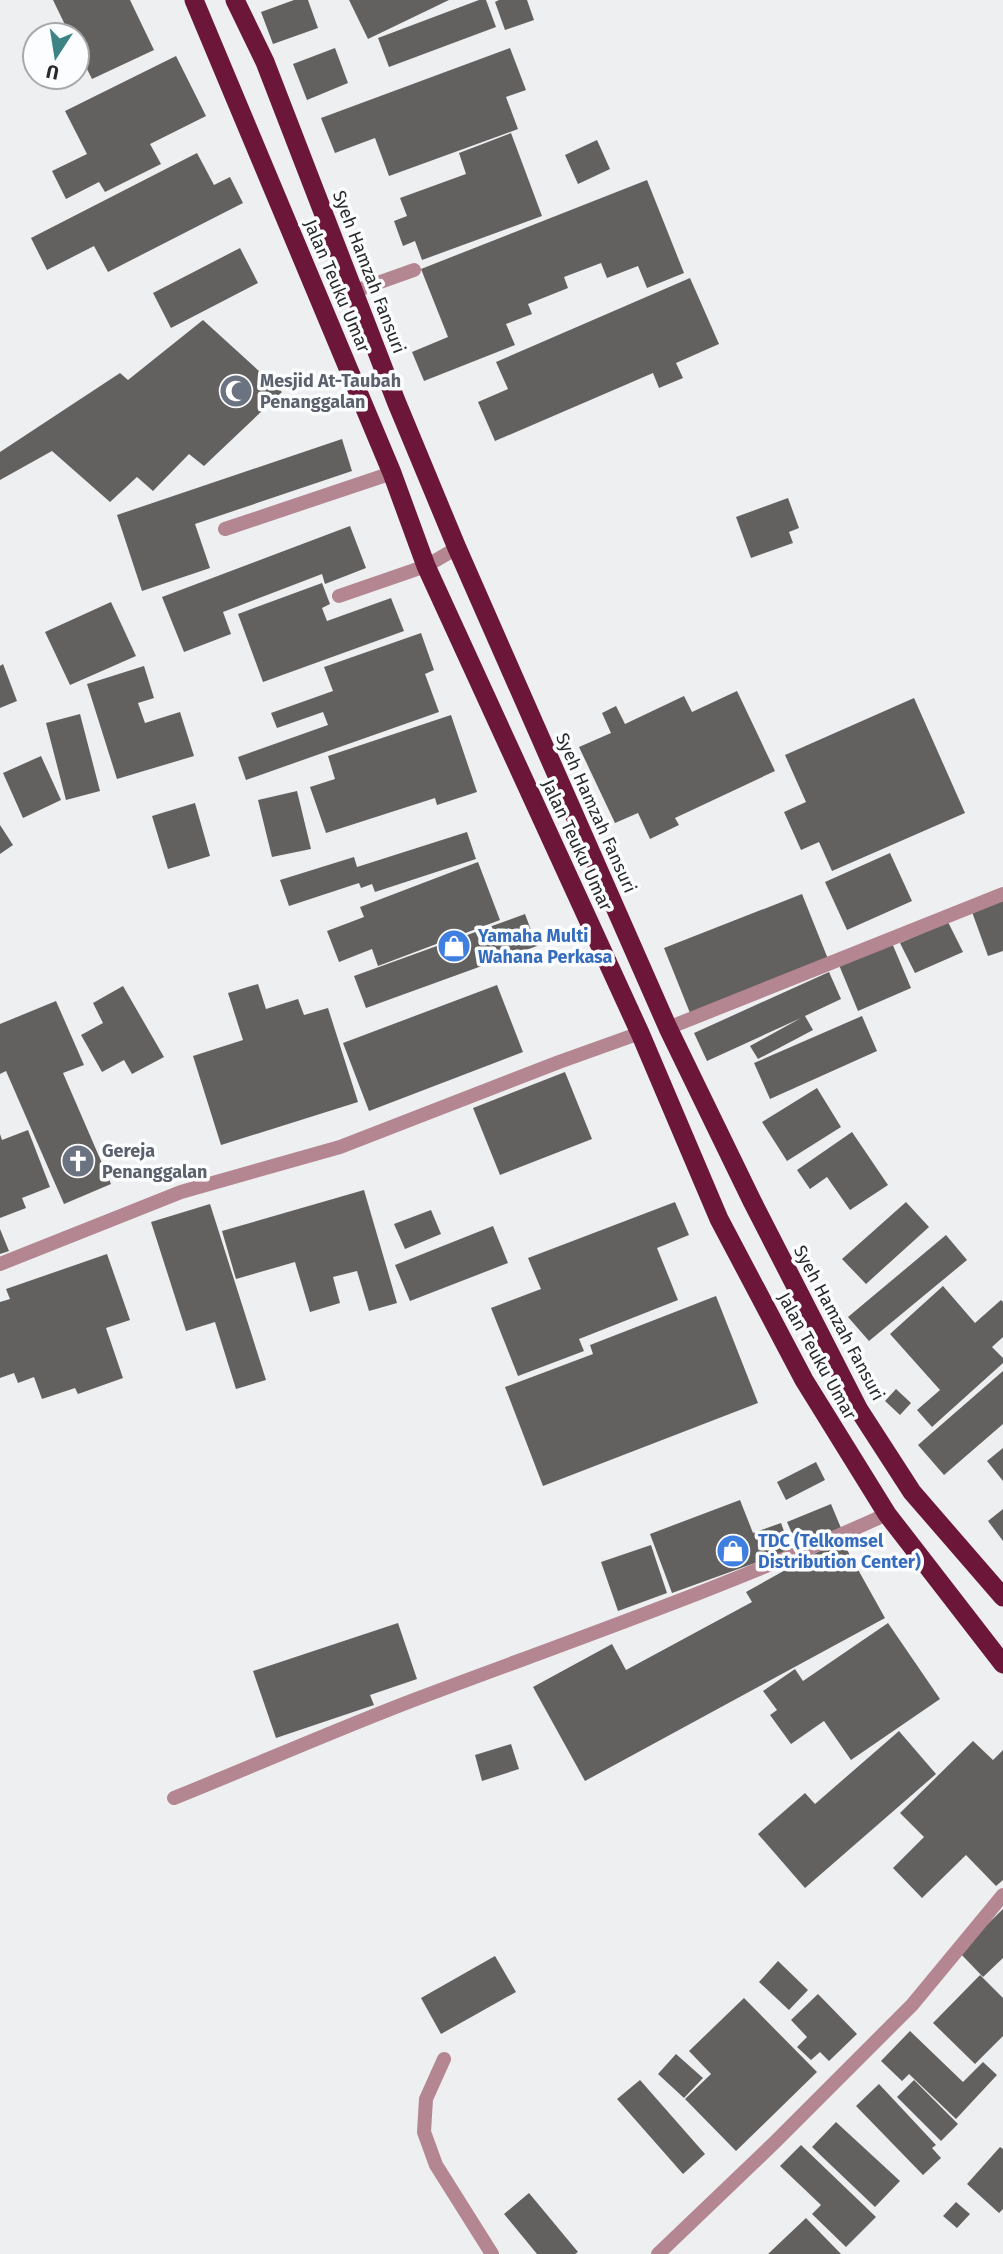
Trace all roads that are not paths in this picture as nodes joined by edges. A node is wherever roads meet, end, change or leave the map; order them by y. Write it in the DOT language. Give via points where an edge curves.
graph roads {
  1 [pos="194,0"];
  2 [pos="235,0"];
  3 [pos="414,270"];
  4 [pos="355,291"];
  5 [pos="392,473"];
  6 [pos="225,529"];
  7 [pos="457,548"];
  8 [pos="426,566"];
  9 [pos="339,596"];
  10 [pos="1003,894"];
  11 [pos="668,1028"];
  12 [pos="640,1033"];
  13 [pos="0,1264"];
  14 [pos="887,1514"];
  15 [pos="1003,1597"];
  16 [pos="1003,1664"];
  17 [pos="174,1798"];
  18 [pos="1003,1895"];
  19 [pos="444,2059"];
  20 [pos="492,2254"];
  21 [pos="658,2254"];
  1 -- 5 [label="highway, Jalan Teuku Umar"];
  2 -- 4 [label="highway, Syeh Hamzah Fansuri" via="265,62"];
  3 -- 4 [label="street"];
  4 -- 7 [label="highway, Syeh Hamzah Fansuri"];
  5 -- 6 [label="street"];
  5 -- 8 [label="highway, Jalan Teuku Umar"];
  7 -- 8 [label="street"];
  7 -- 11 [label="highway, Syeh Hamzah Fansuri"];
  8 -- 9 [label="street"];
  8 -- 12 [label="highway, Jalan Teuku Umar"];
  10 -- 11 [label="street"];
  11 -- 15 [label="highway, Syeh Hamzah Fansuri" via="859,1410 912,1492"];
  12 -- 13 [label="street" via="340,1147 181,1192"];
  12 -- 14 [label="highway, Jalan Teuku Umar" via="719,1219 804,1380"];
  14 -- 16 [label="highway, Jalan Teuku Umar"];
  14 -- 17 [label="street" via="792,1557 417,1699"];
  18 -- 21 [label="street" via="912,2005"];
  19 -- 20 [label="street" via="426,2099 424,2132 436,2165"];
}
